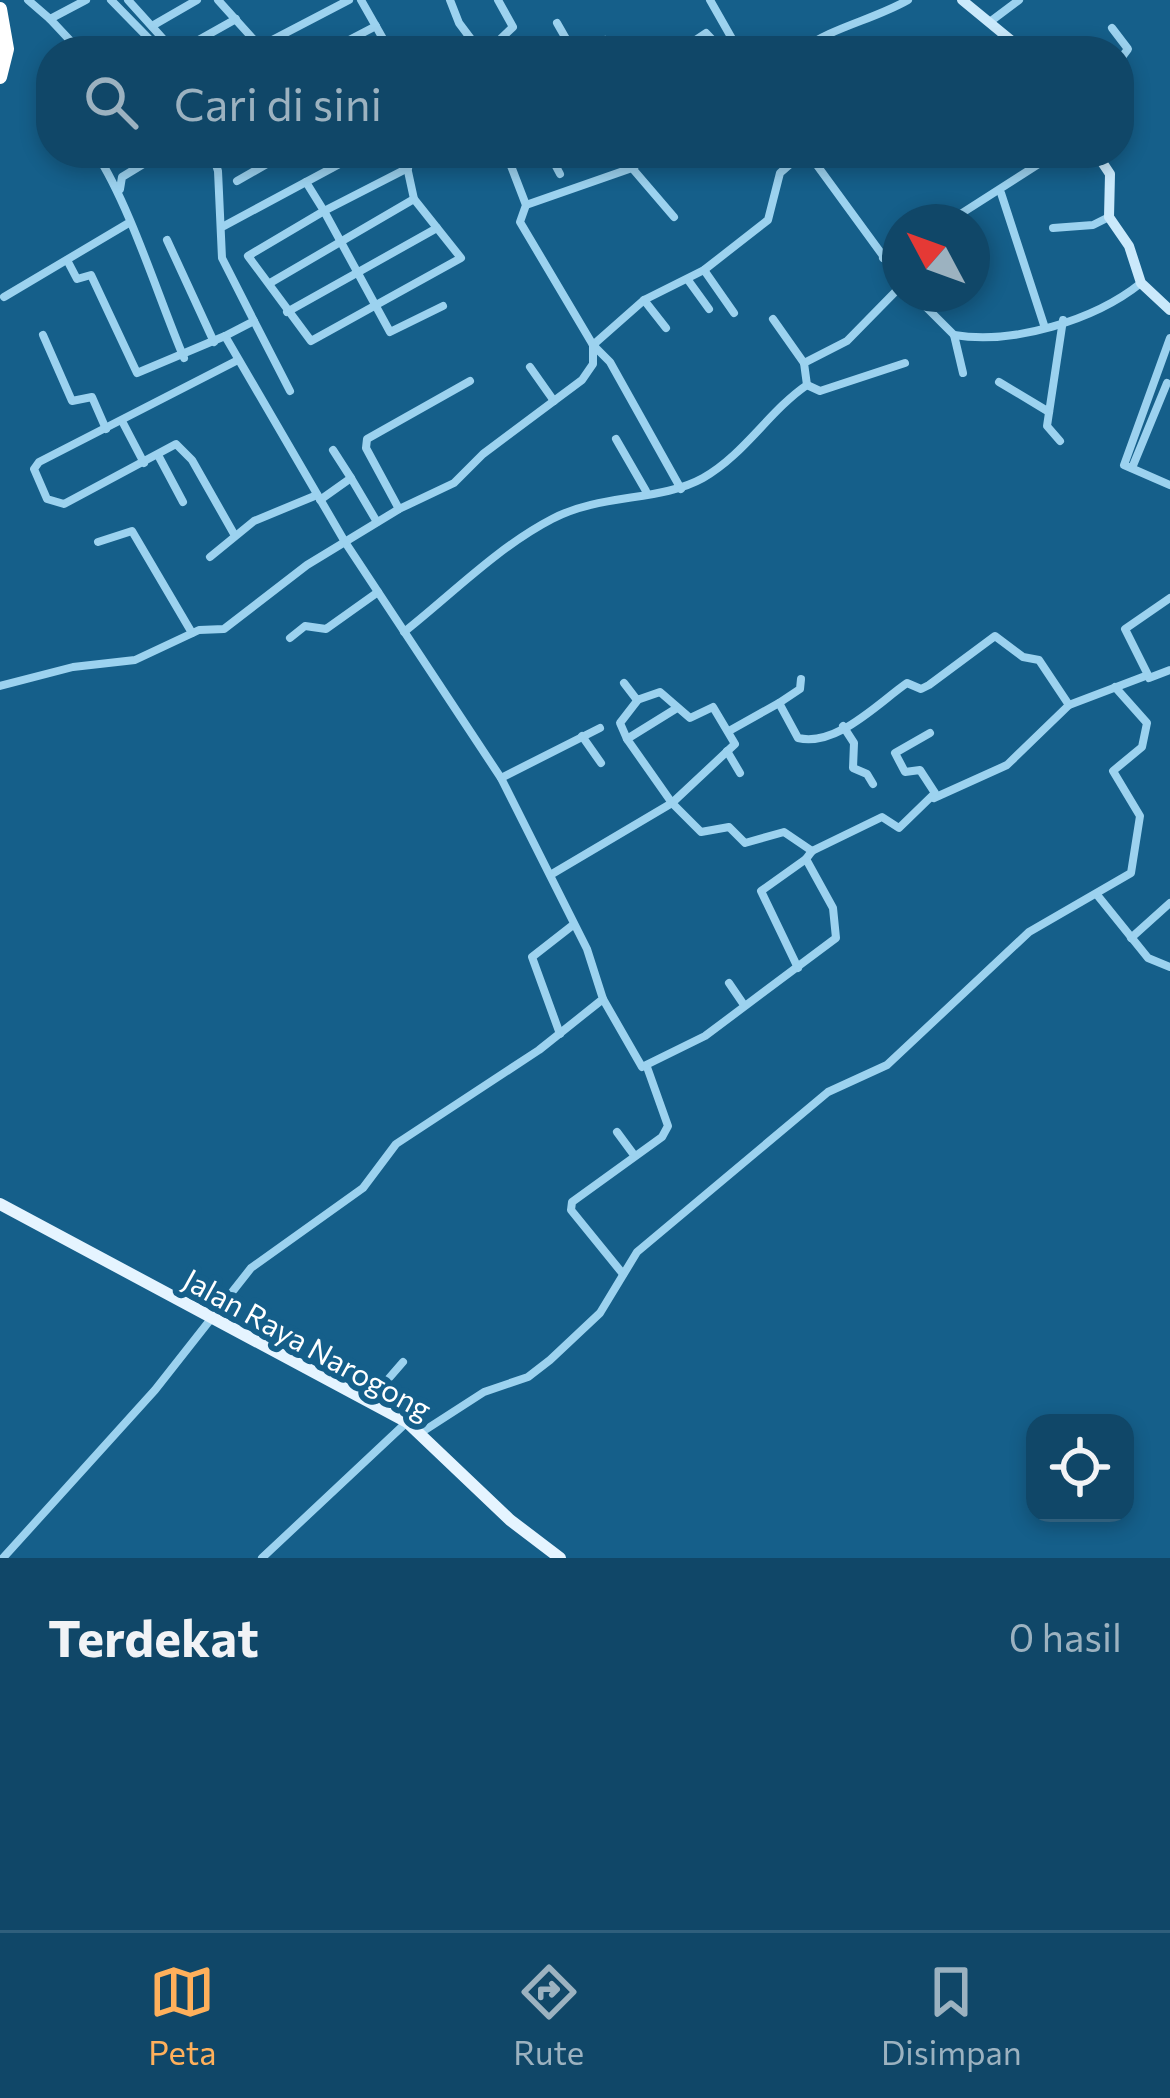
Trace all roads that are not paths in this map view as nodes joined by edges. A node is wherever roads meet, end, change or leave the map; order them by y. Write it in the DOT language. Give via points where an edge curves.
graph roads {
  1 [pos="28,0"];
  2 [pos="86,0"];
  3 [pos="111,0"];
  4 [pos="128,0"];
  5 [pos="196,0"];
  6 [pos="218,0"];
  7 [pos="349,0"];
  8 [pos="361,0"];
  9 [pos="450,0"];
  10 [pos="498,0"];
  11 [pos="710,0"];
  12 [pos="908,0"];
  13 [pos="962,0"];
  14 [pos="1019,0"];
  15 [pos="0,9"];
  16 [pos="50,19"];
  17 [pos="236,19"];
  18 [pos="991,21"];
  19 [pos="557,23"];
  20 [pos="152,26"];
  21 [pos="376,26"];
  22 [pos="1112,28"];
  23 [pos="66,36"];
  24 [pos="146,36"];
  25 [pos="162,36"];
  26 [pos="204,36"];
  27 [pos="248,36"];
  28 [pos="282,36"];
  29 [pos="357,36"];
  30 [pos="382,36"];
  31 [pos="471,36"];
  32 [pos="502,36"];
  33 [pos="564,36"];
  34 [pos="730,36"];
  35 [pos="824,36"];
  36 [pos="1008,36"];
  37 [pos="1118,36"];
  38 [pos="0,77"];
  39 [pos="105,168"];
  40 [pos="137,168"];
  41 [pos="217,168"];
  42 [pos="260,168"];
  43 [pos="331,168"];
  44 [pos="408,168"];
  45 [pos="512,168"];
  46 [pos="557,168"];
  47 [pos="632,168"];
  48 [pos="786,168"];
  49 [pos="816,168"];
  50 [pos="1035,168"];
  51 [pos="1106,168"];
  52 [pos="560,174"];
  53 [pos="237,181"];
  54 [pos="306,182"];
  55 [pos="120,191"];
  56 [pos="1001,193"];
  57 [pos="414,199"];
  58 [pos="981,204"];
  59 [pos="526,205"];
  60 [pos="324,211"];
  61 [pos="674,217"];
  62 [pos="1109,217"];
  63 [pos="127,224"];
  64 [pos="224,226"];
  65 [pos="437,228"];
  66 [pos="1053,228"];
  67 [pos="167,240"];
  68 [pos="341,242"];
  69 [pos="882,257"];
  70 [pos="67,260"];
  71 [pos="704,270"];
  72 [pos="359,274"];
  73 [pos="688,280"];
  74 [pos="270,283"];
  75 [pos="1141,283"];
  76 [pos="4,297"];
  77 [pos="644,300"];
  78 [pos="882,303"];
  79 [pos="443,306"];
  80 [pos="377,307"];
  81 [pos="709,309"];
  82 [pos="1170,310"];
  83 [pos="287,312"];
  84 [pos="931,312"];
  85 [pos="734,313"];
  86 [pos="773,319"];
  87 [pos="1063,320"];
  88 [pos="254,321"];
  89 [pos="1044,325"];
  90 [pos="666,328"];
  91 [pos="43,335"];
  92 [pos="953,335"];
  93 [pos="225,336"];
  94 [pos="214,342"];
  95 [pos="593,344"];
  96 [pos="1169,345"];
  97 [pos="184,358"];
  98 [pos="238,360"];
  99 [pos="804,363"];
  100 [pos="905,363"];
  101 [pos="530,367"];
  102 [pos="963,374"];
  103 [pos="470,381"];
  104 [pos="999,382"];
  105 [pos="807,385"];
  106 [pos="1153,387"];
  107 [pos="1166,387"];
  108 [pos="290,391"];
  109 [pos="554,401"];
  110 [pos="1048,412"];
  111 [pos="122,421"];
  112 [pos="106,429"];
  113 [pos="616,439"];
  114 [pos="1060,441"];
  115 [pos="333,450"];
  116 [pos="158,455"];
  117 [pos="144,463"];
  118 [pos="1132,468"];
  119 [pos="351,478"];
  120 [pos="1169,482"];
  121 [pos="681,489"];
  122 [pos="646,491"];
  123 [pos="319,497"];
  124 [pos="183,502"];
  125 [pos="399,509"];
  126 [pos="377,522"];
  127 [pos="234,535"];
  128 [pos="98,542"];
  129 [pos="345,542"];
  130 [pos="210,556"];
  131 [pos="378,592"];
  132 [pos="1170,598"];
  133 [pos="404,632"];
  134 [pos="192,633"];
  135 [pos="290,638"];
  136 [pos="1170,670"];
  137 [pos="801,679"];
  138 [pos="624,682"];
  139 [pos="0,686"];
  140 [pos="1118,689"];
  141 [pos="637,700"];
  142 [pos="779,703"];
  143 [pos="1069,705"];
  144 [pos="677,708"];
  145 [pos="843,727"];
  146 [pos="600,728"];
  147 [pos="729,731"];
  148 [pos="930,733"];
  149 [pos="582,736"];
  150 [pos="627,740"];
  151 [pos="727,751"];
  152 [pos="601,763"];
  153 [pos="740,773"];
  154 [pos="501,778"];
  155 [pos="873,784"];
  156 [pos="934,798"];
  157 [pos="672,803"];
  158 [pos="809,855"];
  159 [pos="551,874"];
  160 [pos="1098,896"];
  161 [pos="1170,903"];
  162 [pos="573,925"];
  163 [pos="1131,938"];
  164 [pos="1170,967"];
  165 [pos="797,968"];
  166 [pos="729,982"];
  167 [pos="603,999"];
  168 [pos="744,1005"];
  169 [pos="560,1034"];
  170 [pos="647,1066"];
  171 [pos="617,1132"];
  172 [pos="634,1155"];
  173 [pos="2,1205"];
  174 [pos="623,1274"];
  175 [pos="211,1314"];
  176 [pos="403,1362"];
  177 [pos="370,1400"];
  178 [pos="406,1422"];
  179 [pos="422,1432"];
  180 [pos="3,1558"];
  181 [pos="262,1558"];
  182 [pos="559,1558"];
  1 -- 16 [label="street"];
  2 -- 16 [label="street"];
  3 -- 24 [label="street"];
  4 -- 20 [label="street"];
  5 -- 20 [label="street"];
  6 -- 17 [label="street"];
  7 -- 28 [label="street"];
  8 -- 21 [label="street"];
  9 -- 31 [label="street"];
  10 -- 32 [label="street" via="513,27"];
  11 -- 34 [label="street"];
  12 -- 35 [label="street"];
  13 -- 18 [label="street"];
  14 -- 18 [label="street"];
  15 -- 38 [label="highway" via="7,49"];
  16 -- 23 [label="street"];
  17 -- 26 [label="street"];
  17 -- 27 [label="street"];
  18 -- 36 [label="street"];
  19 -- 33 [label="street"];
  20 -- 25 [label="street"];
  21 -- 29 [label="street"];
  21 -- 30 [label="street"];
  22 -- 37 [label="street"];
  39 -- 55 [label="street"];
  40 -- 55 [label="street" via="122,177"];
  41 -- 88 [label="street" via="222,258"];
  42 -- 53 [label="street"];
  43 -- 54 [label="street"];
  44 -- 57 [label="street"];
  44 -- 60 [label="street"];
  45 -- 59 [label="street"];
  46 -- 52 [label="street"];
  47 -- 59 [label="street"];
  47 -- 61 [label="street"];
  48 -- 71 [label="street" via="768,220"];
  49 -- 69 [label="street"];
  50 -- 56 [label="street"];
  51 -- 62 [label="street"];
  54 -- 60 [label="street"];
  54 -- 64 [label="street"];
  55 -- 63 [label="street"];
  56 -- 58 [label="street"];
  56 -- 89 [label="street"];
  57 -- 65 [label="street"];
  57 -- 68 [label="street"];
  59 -- 95 [label="street" via="520,223"];
  60 -- 68 [label="street"];
  60 -- 74 [label="street" via="249,253"];
  62 -- 66 [label="street"];
  62 -- 75 [label="street"];
  63 -- 70 [label="street"];
  63 -- 97 [label="street"];
  65 -- 72 [label="street"];
  65 -- 80 [label="street" via="461,258"];
  67 -- 94 [label="street"];
  68 -- 72 [label="street"];
  68 -- 74 [label="street"];
  70 -- 76 [label="street"];
  70 -- 97 [label="street" via="77,279 91,275 137,373"];
  71 -- 73 [label="street"];
  71 -- 85 [label="street"];
  72 -- 80 [label="street"];
  72 -- 83 [label="street"];
  73 -- 77 [label="street"];
  73 -- 81 [label="street"];
  74 -- 83 [label="street"];
  75 -- 82 [label="street"];
  75 -- 87 [label="street" via="1106,309"];
  77 -- 90 [label="street"];
  77 -- 95 [label="street"];
  78 -- 99 [label="street" via="847,341"];
  79 -- 80 [label="street" via="394,332"];
  80 -- 83 [label="street" via="311,341"];
  84 -- 92 [label="street"];
  86 -- 99 [label="street"];
  87 -- 89 [label="street"];
  87 -- 110 [label="street"];
  88 -- 93 [label="street"];
  88 -- 108 [label="street"];
  89 -- 92 [label="street" via="1003,337"];
  91 -- 112 [label="street" via="72,401 92,397"];
  92 -- 102 [label="street"];
  93 -- 94 [label="street"];
  93 -- 98 [label="street"];
  94 -- 97 [label="street"];
  95 -- 109 [label="street" via="593,364"];
  95 -- 121 [label="street"];
  96 -- 106 [label="street"];
  98 -- 111 [label="street"];
  98 -- 123 [label="street"];
  99 -- 105 [label="street"];
  100 -- 105 [label="street" via="820,391"];
  101 -- 109 [label="street"];
  103 -- 125 [label="street" via="367,439"];
  104 -- 110 [label="street"];
  105 -- 121 [label="street" via="734,455"];
  106 -- 107 [label="street"];
  106 -- 118 [label="street" via="1124,465"];
  107 -- 118 [label="street"];
  109 -- 125 [label="street" via="454,484"];
  110 -- 114 [label="street"];
  111 -- 112 [label="street"];
  111 -- 117 [label="street"];
  112 -- 117 [label="street" via="36,464 47,499 64,504"];
  113 -- 122 [label="street"];
  115 -- 119 [label="street"];
  116 -- 117 [label="street"];
  116 -- 124 [label="street"];
  116 -- 127 [label="street" via="180,445"];
  118 -- 120 [label="street"];
  119 -- 123 [label="street"];
  119 -- 126 [label="street"];
  121 -- 122 [label="street"];
  122 -- 133 [label="street" via="553,518"];
  123 -- 127 [label="street"];
  123 -- 129 [label="street"];
  125 -- 126 [label="street"];
  126 -- 129 [label="street"];
  127 -- 130 [label="street"];
  128 -- 134 [label="street" via="132,531"];
  129 -- 131 [label="street"];
  129 -- 134 [label="street" via="234,623"];
  131 -- 133 [label="street"];
  131 -- 135 [label="street" via="326,629 305,626"];
  132 -- 140 [label="street" via="1128,623 1149,674"];
  133 -- 154 [label="street"];
  134 -- 139 [label="street" via="135,660"];
  136 -- 140 [label="street"];
  137 -- 142 [label="street" via="800,689"];
  138 -- 141 [label="street"];
  140 -- 143 [label="street"];
  140 -- 160 [label="street" via="1147,723 1142,747 1113,770 1141,827 1135,869"];
  141 -- 144 [label="street" via="660,692"];
  141 -- 150 [label="street" via="620,722"];
  142 -- 145 [label="street" via="798,738 819,740"];
  142 -- 147 [label="street"];
  143 -- 145 [label="street" via="1039,660 995,635 929,686 908,682"];
  143 -- 156 [label="street" via="1007,765"];
  144 -- 147 [label="street" via="690,718 712,707"];
  144 -- 150 [label="street"];
  145 -- 155 [label="street" via="854,743 853,768"];
  146 -- 149 [label="street"];
  147 -- 151 [label="street" via="735,744"];
  148 -- 156 [label="street" via="895,753 906,772 920,770"];
  149 -- 152 [label="street"];
  149 -- 154 [label="street"];
  150 -- 157 [label="street"];
  151 -- 153 [label="street"];
  151 -- 157 [label="street"];
  154 -- 159 [label="street"];
  156 -- 158 [label="street" via="899,828 884,816"];
  157 -- 158 [label="street" via="701,832 729,827 745,843 784,832"];
  157 -- 159 [label="street"];
  158 -- 165 [label="street" via="838,933"];
  158 -- 165 [label="street" via="761,891"];
  159 -- 162 [label="street"];
  160 -- 163 [label="street"];
  160 -- 174 [label="street" via="1029,932 887,1065 828,1092 637,1252"];
  161 -- 163 [label="street"];
  162 -- 167 [label="street"];
  162 -- 169 [label="street" via="532,957"];
  163 -- 164 [label="street" via="1152,962"];
  165 -- 168 [label="street"];
  166 -- 168 [label="street"];
  167 -- 169 [label="street"];
  167 -- 170 [label="street" via="637,1063"];
  168 -- 170 [label="street"];
  169 -- 175 [label="street" via="396,1144 363,1188 251,1268"];
  170 -- 172 [label="street" via="668,1126"];
  171 -- 172 [label="street"];
  172 -- 174 [label="street" via="571,1210"];
  173 -- 175 [label="main road, Jalan Raya Narogong"];
  174 -- 179 [label="street" via="600,1313 528,1378 484,1392"];
  175 -- 177 [label="main road, Jalan Raya Narogong"];
  175 -- 180 [label="street" via="155,1390"];
  176 -- 177 [label="street"];
  177 -- 178 [label="main road, Jalan Raya Narogong"];
  178 -- 179 [label="main road, Jalan Raya Narogong"];
  178 -- 181 [label="street"];
  179 -- 182 [label="main road, Jalan Raya Narogong"];
}
